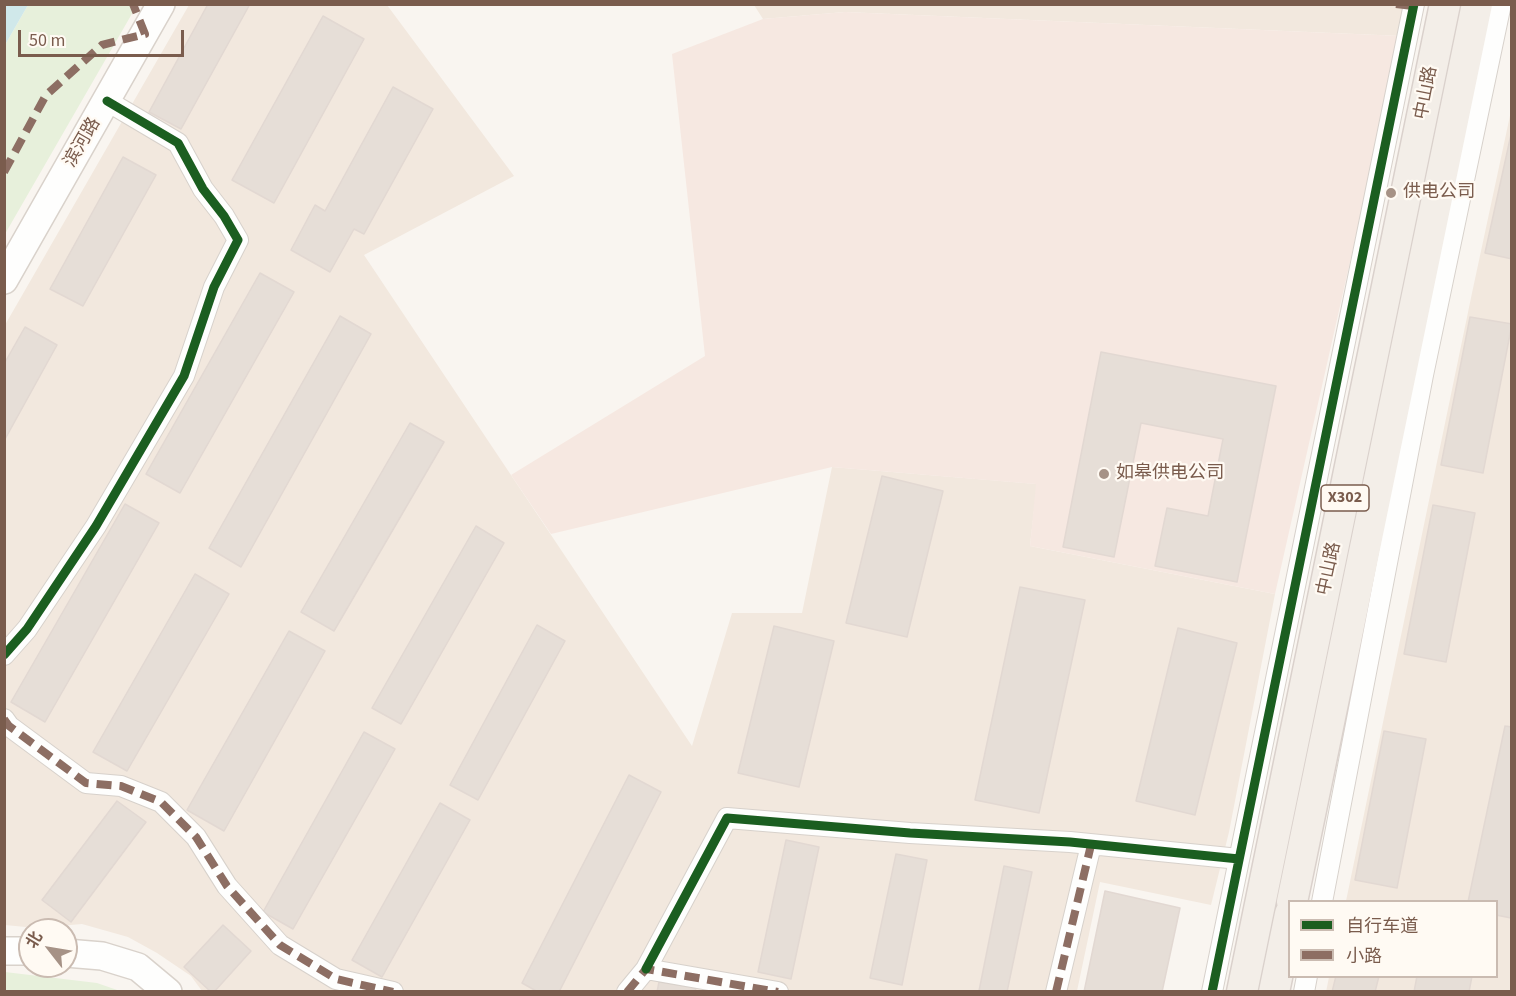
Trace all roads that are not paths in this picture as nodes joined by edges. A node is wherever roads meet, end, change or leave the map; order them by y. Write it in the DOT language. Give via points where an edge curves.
graph roads {
  1 [pos="161,4"];
  2 [pos="1445,4"];
  3 [pos="1477,4"];
  4 [pos="1501,4"];
  5 [pos="1408,5"];
  6 [pos="107,101"];
  7 [pos="4,280"];
  8 [pos="4,655"];
  9 [pos="4,719"];
  10 [pos="1091,845"];
  11 [pos="1239,859"];
  12 [pos="1292,900"];
  13 [pos="1322,900"];
  14 [pos="1288,924"];
  15 [pos="78,953"];
  16 [pos="646,969"];
  17 [pos="168,992"];
  18 [pos="393,992"];
  19 [pos="627,992"];
  20 [pos="778,992"];
  21 [pos="1056,992"];
  22 [pos="1212,992"];
  23 [pos="1242,992"];
  24 [pos="1274,992"];
  1 -- 6 [label="street, 滨河路"];
  2 -- 23 [label="main road, 中山路 / X302"];
  3 -- 12 [label="main road, 中山路 / X302"];
  4 -- 13 [label="street" via="1422,375"];
  5 -- 11 [label="street"];
  6 -- 7 [label="street, 滨河路"];
  6 -- 8 [label="street" via="178,142 203,189 238,240 214,286 184,376 96,525 27,629"];
  9 -- 18 [label="street" via="86,783 120,786 161,802 196,837 227,886 280,945 336,979"];
  10 -- 11 [label="street"];
  10 -- 16 [label="street" via="727,818"];
  10 -- 21 [label="street"];
  11 -- 22 [label="street"];
  14 -- 24 [label="main road"];
  15 -- 17 [label="street" via="138,967"];
  16 -- 19 [label="street"];
  16 -- 20 [label="street"];
}
